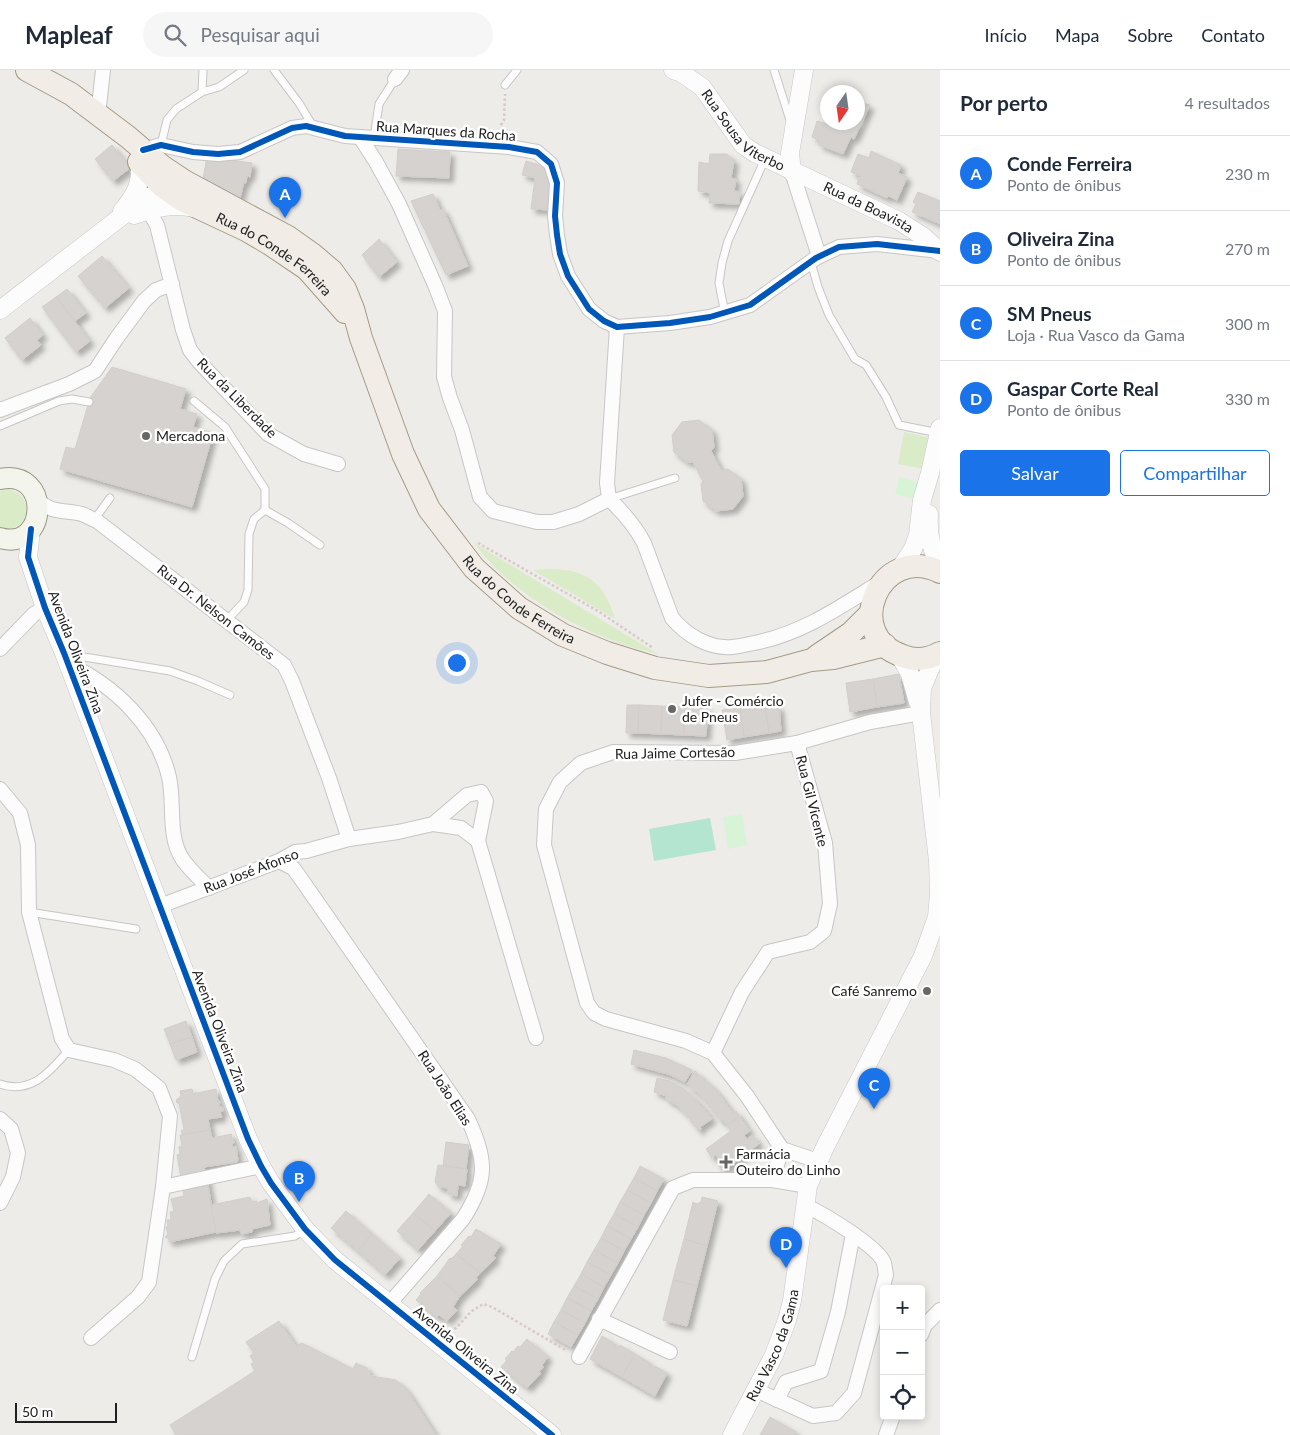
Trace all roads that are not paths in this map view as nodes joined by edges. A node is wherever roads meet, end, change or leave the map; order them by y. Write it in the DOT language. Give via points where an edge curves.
graph roads {
  1 [pos="27,70"];
  2 [pos="103,70"];
  3 [pos="203,70"];
  4 [pos="244,70"];
  5 [pos="274,70"];
  6 [pos="517,70"];
  7 [pos="673,70"];
  8 [pos="774,70"];
  9 [pos="804,70"];
  10 [pos="398,74"];
  11 [pos="505,85"];
  12 [pos="202,92"];
  13 [pos="102,118"];
  14 [pos="314,128"];
  15 [pos="794,131"];
  16 [pos="360,137"];
  17 [pos="374,138"];
  18 [pos="181,149"];
  19 [pos="148,152"];
  20 [pos="765,159"];
  21 [pos="792,172"];
  22 [pos="172,183"];
  23 [pos="148,210"];
  24 [pos="203,210"];
  25 [pos="112,223"];
  26 [pos="940,251"];
  27 [pos="815,258"];
  28 [pos="172,284"];
  29 [pos="0,310"];
  30 [pos="725,314"];
  31 [pos="617,327"];
  32 [pos="361,338"];
  33 [pos="194,401"];
  34 [pos="89,402"];
  35 [pos="0,410"];
  36 [pos="0,426"];
  37 [pos="940,430"];
  38 [pos="338,464"];
  39 [pos="930,473"];
  40 [pos="3,476"];
  41 [pos="675,478"];
  42 [pos="110,498"];
  43 [pos="609,499"];
  44 [pos="37,500"];
  45 [pos="265,510"];
  46 [pos="66,512"];
  47 [pos="94,520"];
  48 [pos="34,525"];
  49 [pos="2,539"];
  50 [pos="320,545"];
  51 [pos="30,563"];
  52 [pos="940,564"];
  53 [pos="940,572"];
  54 [pos="892,575"];
  55 [pos="45,608"];
  56 [pos="871,613"];
  57 [pos="227,620"];
  58 [pos="0,649"];
  59 [pos="892,651"];
  60 [pos="938,654"];
  61 [pos="66,659"];
  62 [pos="811,660"];
  63 [pos="230,695"];
  64 [pos="921,713"];
  65 [pos="797,743"];
  66 [pos="0,789"];
  67 [pos="433,824"];
  68 [pos="349,840"];
  69 [pos="478,841"];
  70 [pos="306,850"];
  71 [pos="279,861"];
  72 [pos="299,876"];
  73 [pos="209,888"];
  74 [pos="160,906"];
  75 [pos="29,912"];
  76 [pos="938,919"];
  77 [pos="136,929"];
  78 [pos="536,1038"];
  79 [pos="69,1050"];
  80 [pos="712,1053"];
  81 [pos="0,1084"];
  82 [pos="0,1119"];
  83 [pos="782,1150"];
  84 [pos="818,1161"];
  85 [pos="260,1166"];
  86 [pos="772,1180"];
  87 [pos="163,1186"];
  88 [pos="808,1186"];
  89 [pos="0,1203"];
  90 [pos="806,1206"];
  91 [pos="305,1229"];
  92 [pos="853,1234"];
  93 [pos="389,1304"];
  94 [pos="940,1310"];
  95 [pos="599,1320"];
  96 [pos="923,1330"];
  97 [pos="91,1338"];
  98 [pos="670,1352"];
  99 [pos="192,1357"];
  100 [pos="579,1358"];
  101 [pos="756,1390"];
  102 [pos="777,1400"];
  103 [pos="892,1420"];
  104 [pos="552,1435"];
  105 [pos="732,1435"];
  106 [pos="886,1435"];
  1 -- 13 [label="main road, Rua do Conde Ferreira" via="72,94"];
  2 -- 13 [label="street"];
  3 -- 12 [label="lane"];
  4 -- 12 [label="lane" via="219,87"];
  5 -- 14 [label="lane"];
  6 -- 11 [label="lane"];
  7 -- 20 [label="street, Rua Sousa Viterbo" via="702,87 743,145"];
  8 -- 15 [label="lane"];
  9 -- 15 [label="street, Rua da Boavista"];
  10 -- 17 [label="lane" via="379,104"];
  12 -- 19 [label="lane" via="176,109"];
  13 -- 19 [label="main road, Rua do Conde Ferreira"];
  14 -- 16 [label="street, Rua Marques da Rocha"];
  14 -- 18 [label="street, Rua Marques da Rocha" via="292,128 240,152 218,154"];
  15 -- 21 [label="street, Rua da Boavista" via="790,153"];
  16 -- 17 [label="street, Rua Marques da Rocha"];
  16 -- 43 [label="street" via="399,204 445,311 444,377 480,497 494,511 537,522 553,522 579,514"];
  17 -- 31 [label="street, Rua Marques da Rocha" via="504,146 537,152 551,164 557,183 557,235 568,276 589,309"];
  18 -- 19 [label="street, Rua Marques da Rocha"];
  18 -- 22 [label="street"];
  19 -- 22 [label="main road, Rua do Conde Ferreira"];
  19 -- 25 [label="street" via="140,183"];
  20 -- 21 [label="street, Rua Sousa Viterbo"];
  20 -- 30 [label="lane" via="728,240 722,263 719,283"];
  21 -- 26 [label="street, Rua da Boavista" via="906,224"];
  21 -- 27 [label="street, Rua da Boavista"];
  22 -- 24 [label="main road, Rua do Conde Ferreira" via="182,200"];
  22 -- 25 [label="street"];
  22 -- 32 [label="main road, Rua do Conde Ferreira" via="209,195 274,228 312,254 345,289"];
  23 -- 24 [label="street" via="167,206"];
  23 -- 25 [label="street"];
  23 -- 28 [label="street, Rua da Liberdade" via="157,225"];
  24 -- 32 [label="main road, Rua do Conde Ferreira" via="270,244 307,269 346,313"];
  25 -- 29 [label="street"];
  26 -- 27 [label="street" via="877,244 839,247"];
  27 -- 30 [label="street" via="750,305"];
  27 -- 37 [label="lane" via="818,287 829,315 854,359 866,365 899,425"];
  28 -- 35 [label="street" via="156,290 144,300 95,371"];
  28 -- 38 [label="street, Rua da Liberdade" via="183,330 190,350 200,364 268,434 304,454"];
  30 -- 31 [label="street"];
  31 -- 43 [label="street" via="607,483"];
  32 -- 62 [label="main road, Rua do Conde Ferreira" via="403,454 429,509 474,568 520,608 563,635 655,668 709,676 767,672"];
  33 -- 45 [label="lane" via="225,427 265,490"];
  34 -- 36 [label="lane" via="59,401"];
  37 -- 39 [label="street"];
  39 -- 52 [label="street" via="928,532"];
  39 -- 54 [label="street" via="913,549"];
  40 -- 44 [label="main road" via="26,484"];
  41 -- 43 [label="lane"];
  42 -- 47 [label="lane"];
  43 -- 54 [label="street" via="621,510 644,543 672,618 679,627 708,644 733,647 790,633 831,613"];
  44 -- 46 [label="street, Rua Dr. Nelson Camões" via="50,509"];
  44 -- 48 [label="main road, Avenida Oliveira Zina" via="39,510"];
  45 -- 50 [label="lane"];
  45 -- 57 [label="lane" via="254,519 249,534 248,590 244,602"];
  46 -- 47 [label="street, Rua Dr. Nelson Camões"];
  46 -- 48 [label="street, Rua Dr. Nelson Camões" via="46,515"];
  47 -- 57 [label="street, Rua Dr. Nelson Camões"];
  48 -- 49 [label="main road" via="23,536"];
  48 -- 51 [label="street, Avenida Oliveira Zina" via="28,557"];
  49 -- 51 [label="street"];
  51 -- 55 [label="street, Avenida Oliveira Zina"];
  53 -- 54 [label="main road" via="917,566"];
  54 -- 56 [label="main road" via="874,595"];
  55 -- 58 [label="street" via="34,614"];
  55 -- 61 [label="street, Avenida Oliveira Zina"];
  56 -- 59 [label="main road" via="875,631"];
  56 -- 62 [label="main road, Rua do Conde Ferreira" via="849,635"];
  57 -- 68 [label="street, Rua Dr. Nelson Camões" via="284,665 329,778"];
  59 -- 60 [label="main road, Rua do Conde Ferreira" via="918,659"];
  59 -- 62 [label="main road, Rua do Conde Ferreira"];
  59 -- 64 [label="street, Rua Vasco da Gama" via="910,674"];
  60 -- 64 [label="street, Rua Vasco da Gama" via="922,688"];
  61 -- 63 [label="lane" via="170,671"];
  61 -- 73 [label="street" via="124,701 142,722 159,750 169,778 175,840 182,859"];
  61 -- 74 [label="street, Avenida Oliveira Zina"];
  64 -- 65 [label="street, Rua Jaime Cortesão" via="870,722"];
  64 -- 76 [label="street, Rua Vasco da Gama" via="938,861"];
  65 -- 80 [label="street, Rua Gil Vicente" via="825,843 830,904 824,931 810,942 768,952 742,992"];
  65 -- 80 [label="street, Rua Jaime Cortesão" via="735,753 613,752 581,764 560,782 546,809 544,845 587,1003 606,1019 686,1041"];
  66 -- 75 [label="street" via="20,813 28,845"];
  67 -- 68 [label="street, Rua José Afonso"];
  67 -- 69 [label="street, Rua José Afonso" via="461,828"];
  67 -- 69 [label="street, Rua José Afonso" via="467,795 481,792 486,801"];
  68 -- 70 [label="street, Rua José Afonso"];
  69 -- 78 [label="street, Rua José Afonso"];
  70 -- 71 [label="street, Rua José Afonso"];
  70 -- 72 [label="street" via="298,868"];
  71 -- 72 [label="street, Rua João Elias"];
  71 -- 73 [label="street, Rua José Afonso"];
  72 -- 93 [label="street, Rua João Elias" via="468,1119 482,1158 478,1192 463,1219"];
  73 -- 74 [label="street, Rua José Afonso"];
  74 -- 85 [label="street, Avenida Oliveira Zina"];
  75 -- 77 [label="lane"];
  75 -- 79 [label="street" via="62,1039"];
  76 -- 84 [label="street, Rua Vasco da Gama" via="916,970"];
  79 -- 81 [label="lane" via="46,1076 26,1086"];
  79 -- 87 [label="street" via="114,1060 134,1069 159,1088 170,1116"];
  80 -- 83 [label="street" via="747,1096"];
  82 -- 89 [label="street" via="11,1128 18,1153 13,1177"];
  83 -- 84 [label="street"];
  83 -- 86 [label="street"];
  84 -- 88 [label="street, Rua Vasco da Gama"];
  85 -- 87 [label="street"];
  85 -- 91 [label="street, Avenida Oliveira Zina"];
  86 -- 88 [label="street"];
  86 -- 95 [label="street" via="693,1180 674,1188"];
  87 -- 97 [label="street" via="150,1282 138,1297"];
  88 -- 90 [label="street, Rua Vasco da Gama"];
  90 -- 92 [label="street"];
  90 -- 101 [label="street, Rua Vasco da Gama" via="787,1320"];
  91 -- 93 [label="street, Avenida Oliveira Zina" via="335,1260"];
  91 -- 99 [label="lane" via="295,1236 242,1244 224,1261 215,1279"];
  92 -- 102 [label="street" via="838,1312 821,1371 786,1382"];
  92 -- 102 [label="street" via="878,1253 884,1262 886,1275 854,1393 836,1413 813,1416"];
  93 -- 104 [label="street, Avenida Oliveira Zina"];
  94 -- 96 [label="street"];
  95 -- 98 [label="street"];
  95 -- 100 [label="street"];
  101 -- 102 [label="street"];
  101 -- 105 [label="street, Rua Vasco da Gama"];
  103 -- 106 [label="street"];
}
